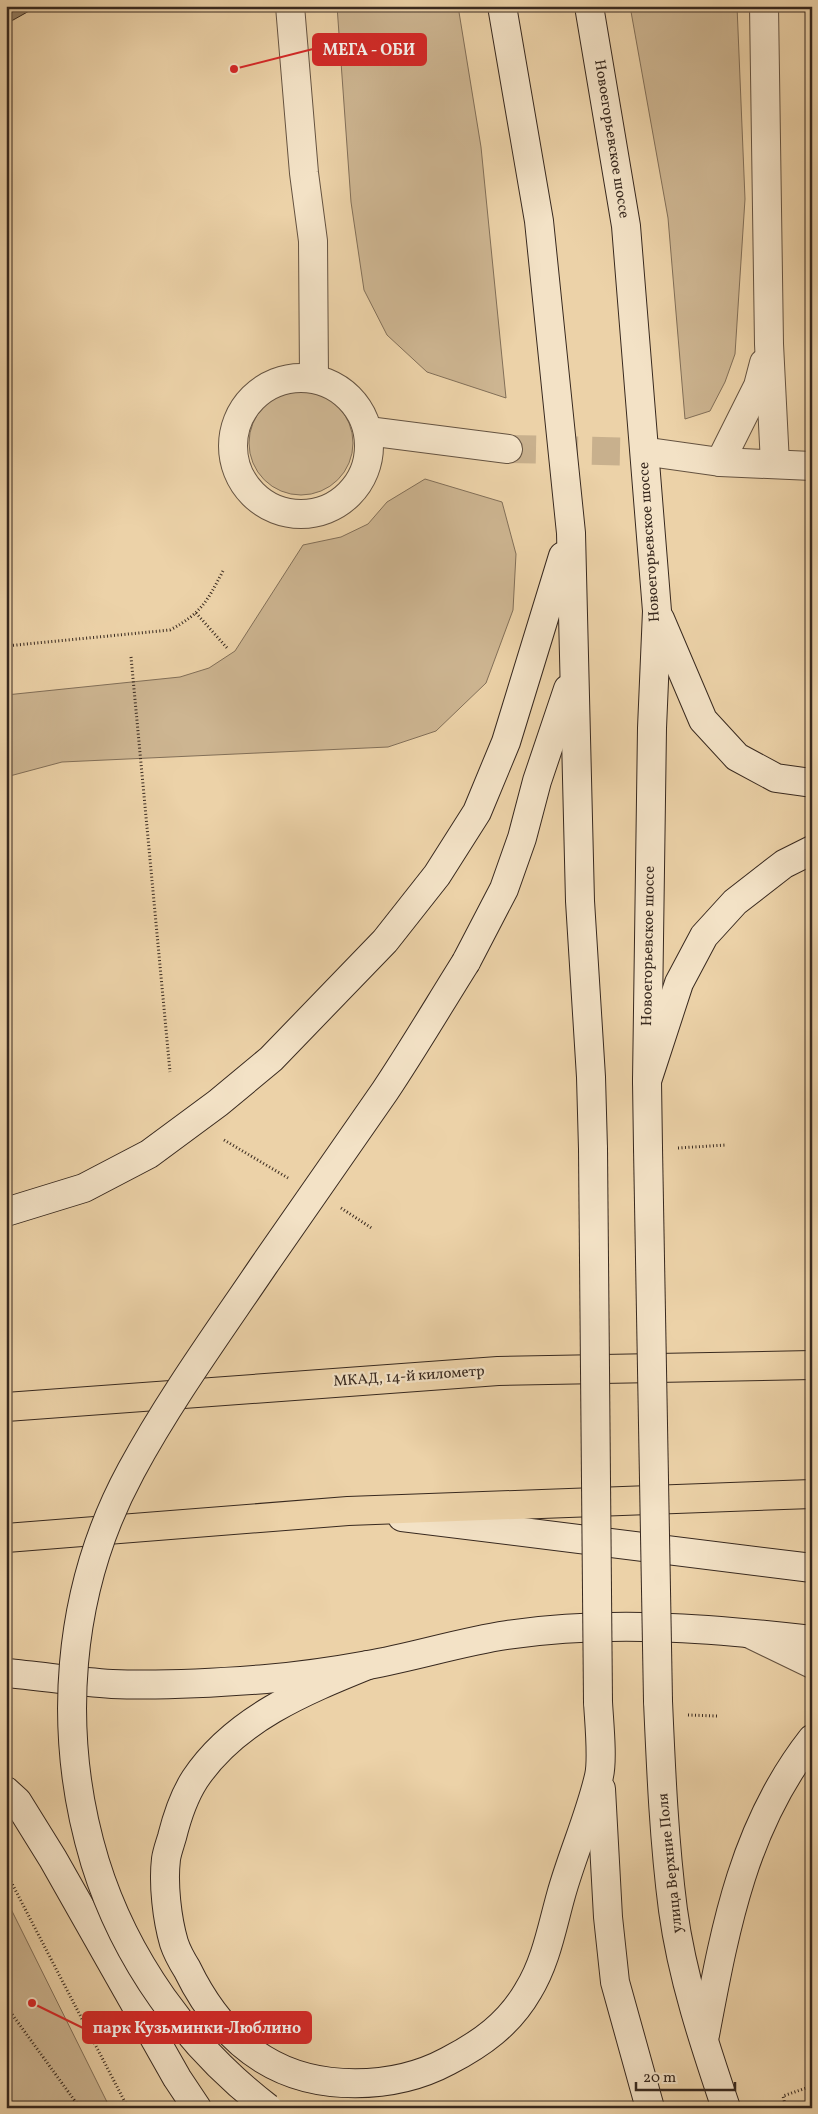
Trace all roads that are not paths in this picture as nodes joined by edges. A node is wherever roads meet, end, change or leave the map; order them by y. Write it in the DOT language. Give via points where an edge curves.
graph roads {
  1 [pos="290,6"];
  2 [pos="502,6"];
  3 [pos="589,6"];
  4 [pos="764,6"];
  5 [pos="769,344"];
  6 [pos="314,378"];
  7 [pos="368,431"];
  8 [pos="508,449"];
  9 [pos="649,452"];
  10 [pos="720,462"];
  11 [pos="775,464"];
  12 [pos="812,466"];
  13 [pos="570,533"];
  14 [pos="656,611"];
  15 [pos="574,671"];
  16 [pos="812,782"];
  17 [pos="812,850"];
  18 [pos="648,1081"];
  19 [pos="648,1148"];
  20 [pos="6,1212"];
  21 [pos="812,1365"];
  22 [pos="6,1407"];
  23 [pos="812,1494"];
  24 [pos="348,1510"];
  25 [pos="6,1538"];
  26 [pos="812,1568"];
  27 [pos="746,1632"];
  28 [pos="812,1640"];
  29 [pos="812,1664"];
  30 [pos="368,1665"];
  31 [pos="6,1673"];
  32 [pos="812,1739"];
  33 [pos="600,1773"];
  34 [pos="6,1791"];
  35 [pos="703,2042"];
  36 [pos="198,2108"];
  37 [pos="268,2108"];
  38 [pos="650,2108"];
  39 [pos="726,2108"];
  1 -- 6 [label="main road" via="313,241"];
  2 -- 13 [label="main road" via="539,221"];
  3 -- 14 [label="main road, Новоегорьевское шоссе" via="626,226"];
  4 -- 5 [label="main road"];
  5 -- 10 [label="main road" via="758,386"];
  5 -- 11 [label="main road"];
  6 -- 7 [label="main road" via="338,388 357,406"];
  6 -- 7 [label="main road" via="289,378 265,388 247,404 235,427 234,454 242,479 259,500 283,512 311,514 337,504 358,485 368,459"];
  7 -- 8 [label="main road"];
  9 -- 10 [label="main road"];
  10 -- 11 [label="main road"];
  11 -- 12 [label="main road"];
  13 -- 15 [label="main road"];
  13 -- 20 [label="main road" via="506,742 477,812 437,874 385,941 271,1059 149,1154 84,1188"];
  14 -- 16 [label="main road" via="703,720 737,757 776,778"];
  14 -- 18 [label="main road, Новоегорьевское шоссе"];
  15 -- 33 [label="main road, bridge" via="580,901 593,1149"];
  15 -- 37 [label="main road, bridge" via="504,889 466,962 386,1089 174,1397 130,1473 90,1570 72,1674 72,1726 74,1761 86,1831 101,1881 147,1976 177,2019 212,2059"];
  17 -- 18 [label="main road" via="784,864 735,902 704,936 679,983"];
  18 -- 19 [label="main road, Новоегорьевское шоссе"];
  19 -- 35 [label="main road, улица Верхние Поля, bridge" via="658,1701 664,1810 673,1910"];
  21 -- 22 [label="highway, МКАД, 14-й километр" via="498,1371"];
  23 -- 24 [label="highway"];
  24 -- 25 [label="highway"];
  24 -- 26 [label="main road"];
  27 -- 28 [label="main road"];
  27 -- 29 [label="main road"];
  27 -- 30 [label="main road" via="660,1626 581,1628 507,1635"];
  30 -- 31 [label="main road" via="268,1679 162,1685 109,1684"];
  30 -- 33 [label="main road" via="307,1690 260,1716 226,1743 195,1779 179,1813 166,1859 167,1906 175,1946 204,1999 231,2033 264,2059 305,2077 348,2084 397,2080 434,2069 473,2048 502,2026 529,1991 547,1946"];
  32 -- 35 [label="main road" via="769,1803 748,1850 722,1942"];
  33 -- 38 [label="main road" via="615,1982"];
  34 -- 36 [label="main road" via="17,1801 53,1859 172,2070"];
  35 -- 39 [label="main road, улица Верхние Поля"];
}
